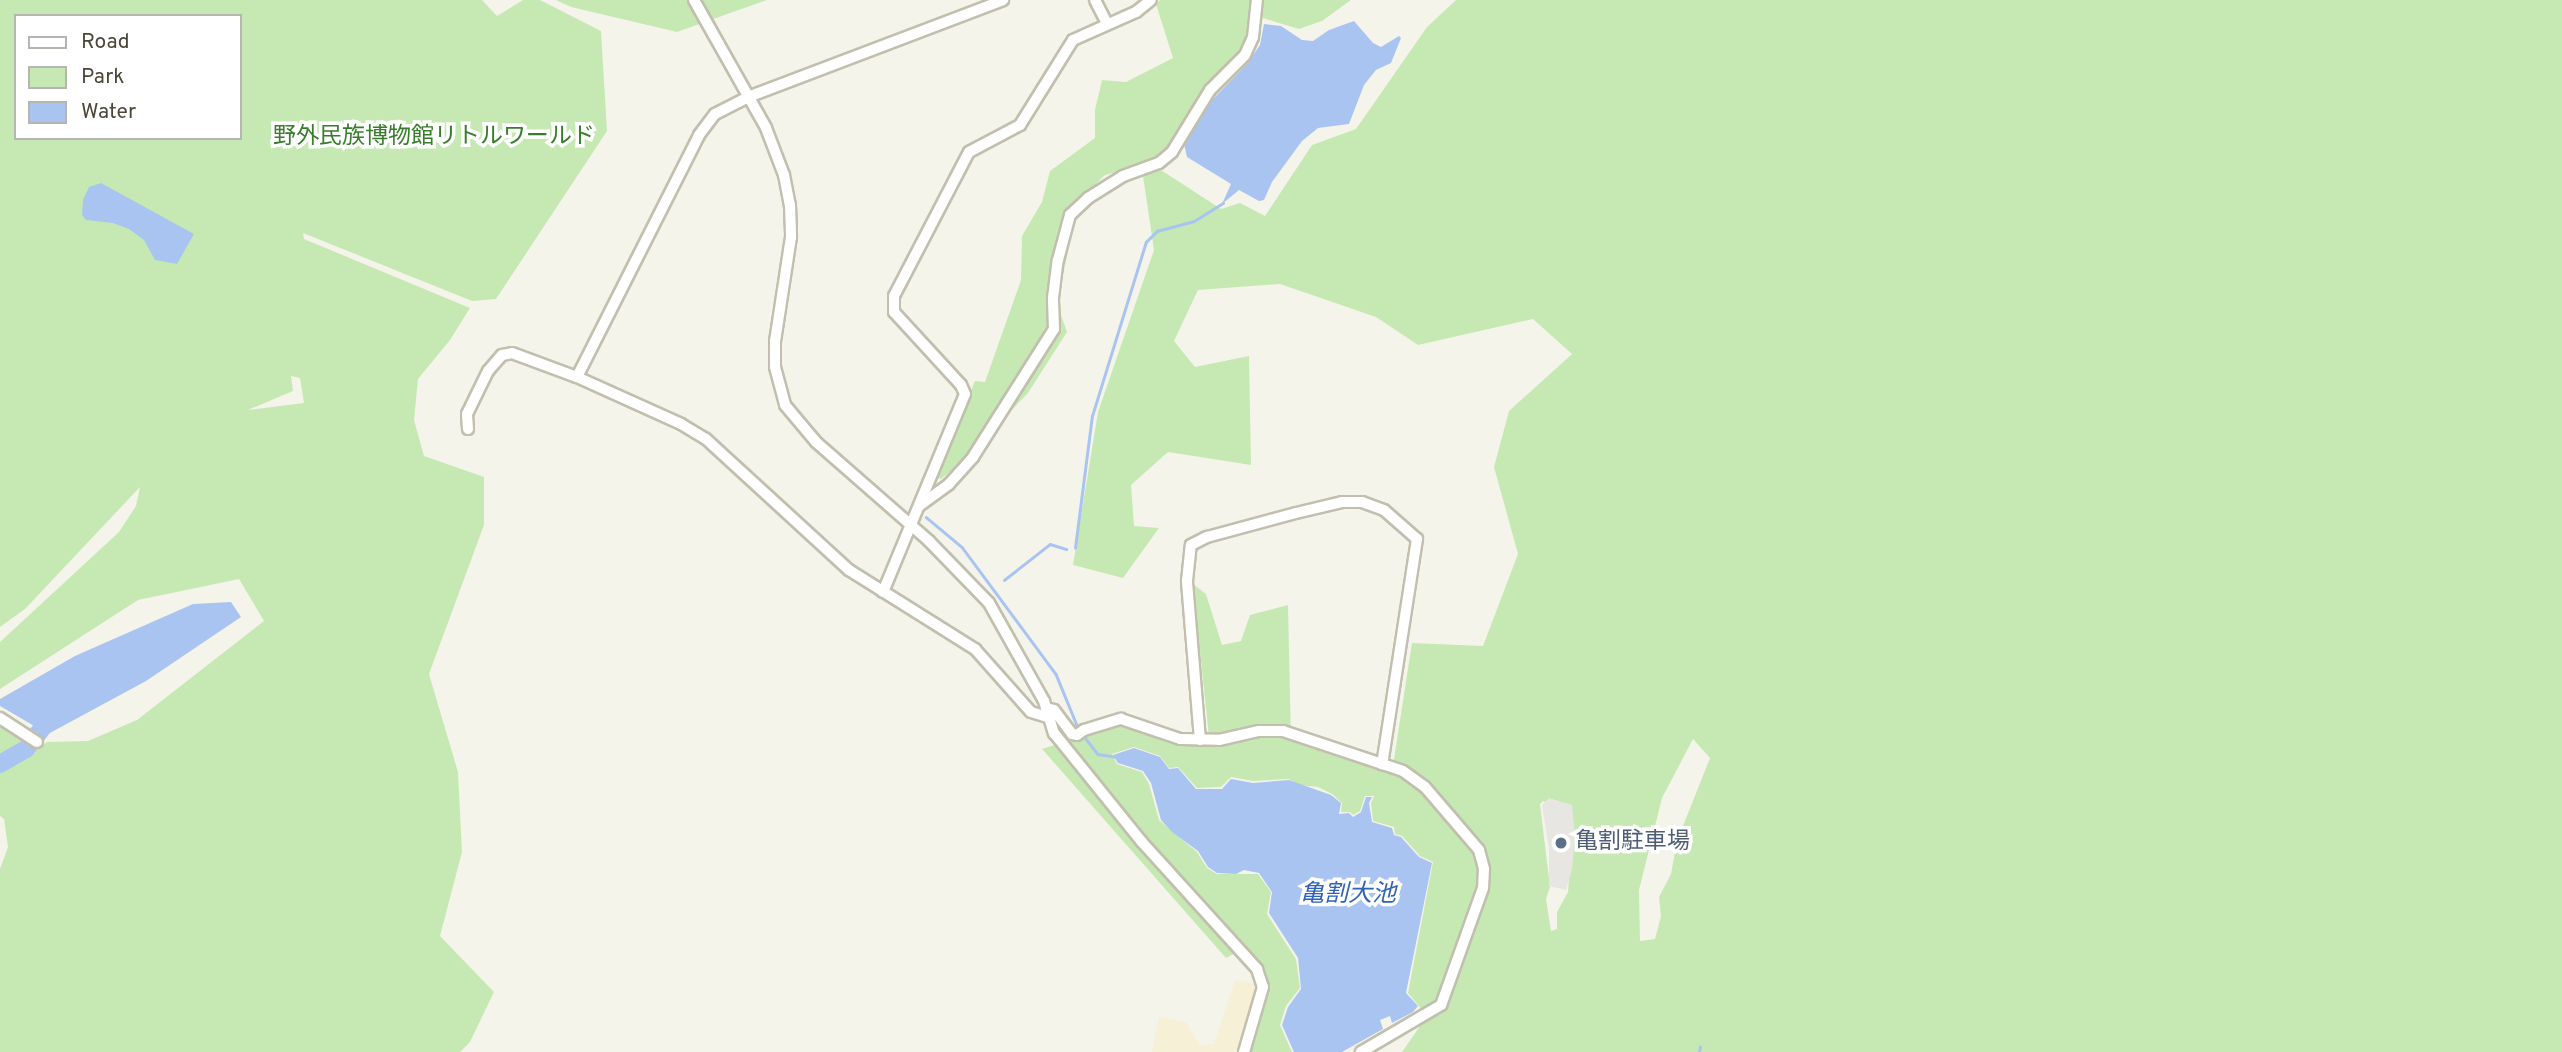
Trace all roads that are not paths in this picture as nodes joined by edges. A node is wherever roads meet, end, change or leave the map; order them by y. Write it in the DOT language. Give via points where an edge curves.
graph roads {
  1 [pos="694,0"];
  2 [pos="1003,0"];
  3 [pos="1095,0"];
  4 [pos="1151,0"];
  5 [pos="1257,0"];
  6 [pos="1107,24"];
  7 [pos="748,97"];
  8 [pos="578,377"];
  9 [pos="468,429"];
  10 [pos="919,506"];
  11 [pos="911,525"];
  12 [pos="883,592"];
  13 [pos="1046,712"];
  14 [pos="0,718"];
  15 [pos="32,739"];
  16 [pos="1200,740"];
  17 [pos="1382,764"];
  18 [pos="1244,1052"];
  19 [pos="1361,1052"];
  1 -- 7 [label="street"];
  2 -- 7 [label="street"];
  3 -- 6 [label="street"];
  4 -- 6 [label="street"];
  5 -- 10 [label="street" via="1253,37 1245,55 1210,90 1171,152 1159,163 1122,176 1070,215 1058,260 1054,329 973,457 950,484"];
  6 -- 10 [label="street" via="1069,44 1020,125 969,152 894,296 894,312 965,394"];
  7 -- 8 [label="street" via="705,124"];
  7 -- 11 [label="street" via="766,128 790,205 790,237 775,341 775,367 785,405 816,442"];
  8 -- 9 [label="street" via="526,357 502,355 478,390 467,414"];
  8 -- 12 [label="street" via="706,439 849,570"];
  10 -- 11 [label="street"];
  11 -- 12 [label="street"];
  11 -- 13 [label="street" via="989,603"];
  12 -- 13 [label="street" via="975,649 1031,712"];
  13 -- 16 [label="street" via="1054,710 1072,734 1128,719 1180,740"];
  13 -- 18 [label="street" via="1064,747 1140,841 1257,969 1263,987"];
  14 -- 15 [label="street"];
  16 -- 17 [label="street" via="1283,731"];
  16 -- 17 [label="street" via="1187,581 1192,545 1207,537 1342,502 1362,502 1384,510 1417,539"];
  17 -- 19 [label="street" via="1403,771 1425,787 1479,850 1484,880 1441,1005"];
}
